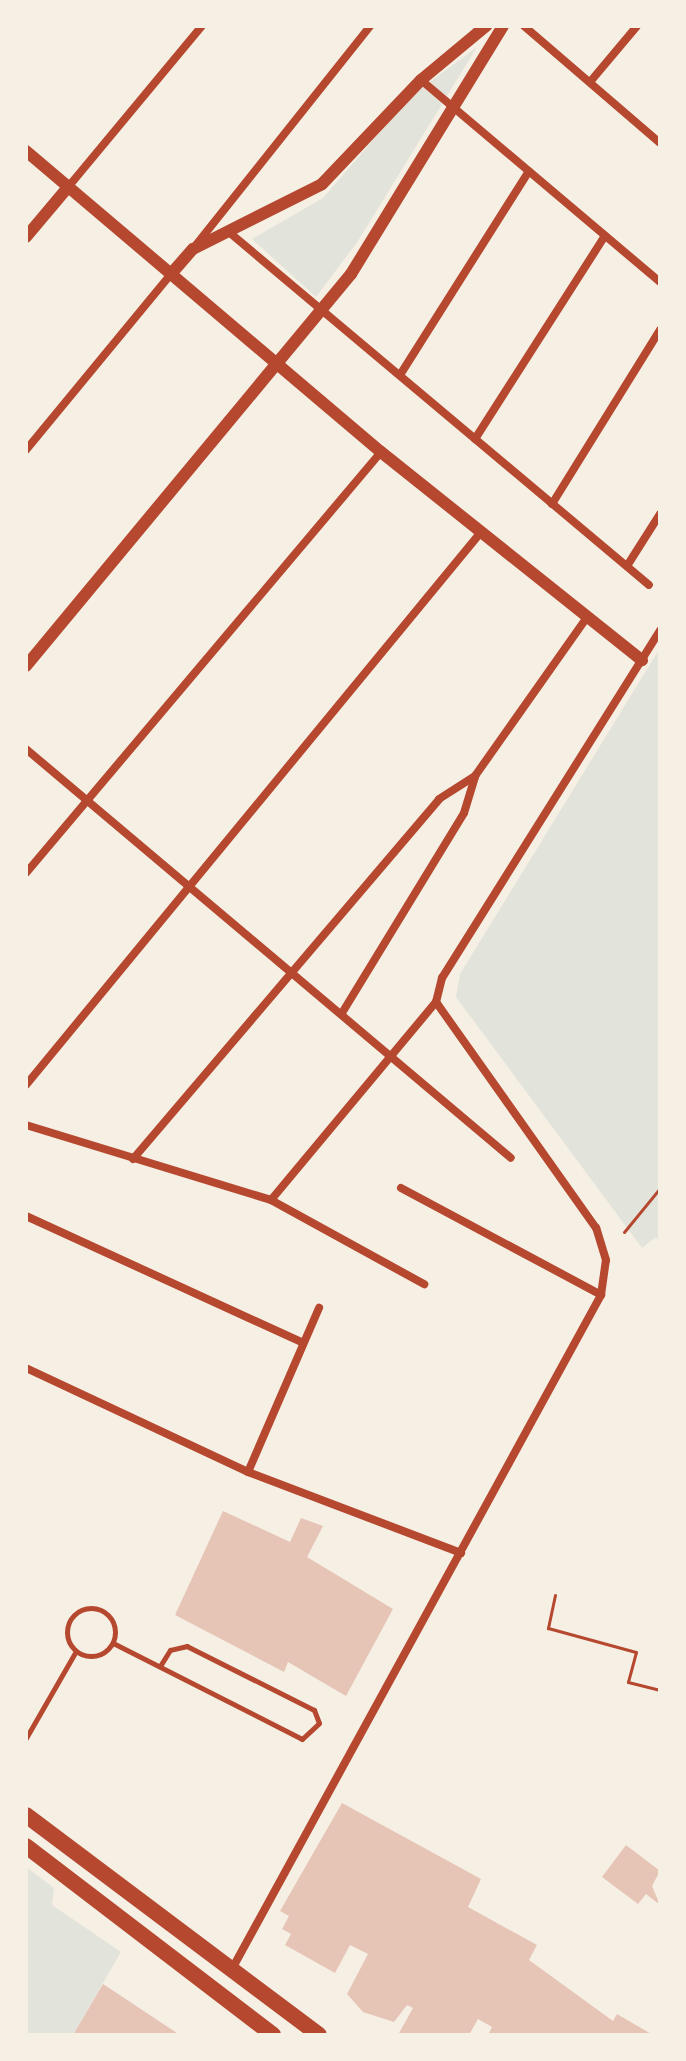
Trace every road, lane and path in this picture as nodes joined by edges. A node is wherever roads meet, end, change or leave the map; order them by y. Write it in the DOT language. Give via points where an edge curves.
graph roads {
  1 [pos="202,26"];
  2 [pos="370,26"];
  3 [pos="486,26"];
  4 [pos="503,26"];
  5 [pos="524,26"];
  6 [pos="637,26"];
  7 [pos="421,80"];
  8 [pos="590,82"];
  9 [pos="452,103"];
  10 [pos="660,143"];
  11 [pos="26,151"];
  12 [pos="529,171"];
  13 [pos="69,186"];
  14 [pos="230,233"];
  15 [pos="605,236"];
  16 [pos="26,237"];
  17 [pos="193,249"];
  18 [pos="171,274"];
  19 [pos="660,282"];
  20 [pos="323,311"];
  21 [pos="660,330"];
  22 [pos="277,364"];
  23 [pos="400,375"];
  24 [pos="475,439"];
  25 [pos="26,450"];
  26 [pos="381,452"];
  27 [pos="552,504"];
  28 [pos="660,514"];
  29 [pos="481,532"];
  30 [pos="627,566"];
  31 [pos="649,585"];
  32 [pos="587,617"];
  33 [pos="660,630"];
  34 [pos="642,660"];
  35 [pos="26,666"];
  36 [pos="26,749"];
  37 [pos="475,776"];
  38 [pos="87,800"];
  39 [pos="26,873"];
  40 [pos="189,887"];
  41 [pos="296,975"];
  42 [pos="436,1002"];
  43 [pos="342,1013"];
  44 [pos="392,1058"];
  45 [pos="26,1085"];
  46 [pos="26,1125"];
  47 [pos="511,1158"];
  48 [pos="133,1159"];
  49 [pos="401,1188"];
  50 [pos="660,1188"];
  51 [pos="271,1200"];
  52 [pos="26,1216"];
  53 [pos="624,1232"];
  54 [pos="424,1284"];
  55 [pos="601,1295"];
  56 [pos="319,1308"];
  57 [pos="303,1343"];
  58 [pos="26,1368"];
  59 [pos="248,1472"];
  60 [pos="461,1553"];
  61 [pos="555,1595"];
  62 [pos="113,1643"];
  63 [pos="76,1651"];
  64 [pos="160,1666"];
  65 [pos="660,1690"];
  66 [pos="26,1738"];
  67 [pos="26,1815"];
  68 [pos="26,1846"];
  69 [pos="232,1970"];
  70 [pos="273,2035"];
  71 [pos="319,2035"];
  1 -- 13 [label="street"];
  2 -- 17 [label="street"];
  3 -- 7 [label="street"];
  4 -- 9 [label="street"];
  5 -- 8 [label="street"];
  6 -- 8 [label="street"];
  7 -- 9 [label="street"];
  7 -- 14 [label="street" via="322,184"];
  8 -- 10 [label="street"];
  9 -- 12 [label="street"];
  9 -- 20 [label="street"];
  11 -- 13 [label="street"];
  12 -- 15 [label="street"];
  12 -- 23 [label="street"];
  13 -- 16 [label="street"];
  13 -- 18 [label="street"];
  14 -- 17 [label="street"];
  14 -- 20 [label="street"];
  15 -- 19 [label="street"];
  15 -- 24 [label="street"];
  17 -- 18 [label="street"];
  18 -- 22 [label="street"];
  18 -- 25 [label="street"];
  20 -- 22 [label="street"];
  20 -- 23 [label="street"];
  21 -- 27 [label="street"];
  22 -- 26 [label="street"];
  22 -- 35 [label="street"];
  23 -- 24 [label="street"];
  24 -- 27 [label="street"];
  26 -- 29 [label="street"];
  26 -- 38 [label="street"];
  27 -- 30 [label="street"];
  28 -- 30 [label="street"];
  29 -- 32 [label="street"];
  29 -- 40 [label="street"];
  30 -- 31 [label="street"];
  32 -- 34 [label="street"];
  32 -- 37 [label="street"];
  33 -- 34 [label="street"];
  34 -- 42 [label="street" via="442,978"];
  36 -- 38 [label="street"];
  37 -- 41 [label="street" via="439,799"];
  37 -- 43 [label="street" via="464,813"];
  38 -- 39 [label="street"];
  38 -- 40 [label="street"];
  40 -- 41 [label="street"];
  40 -- 45 [label="street"];
  41 -- 43 [label="street"];
  41 -- 48 [label="street"];
  42 -- 44 [label="street"];
  42 -- 55 [label="street" via="596,1228 606,1260"];
  43 -- 44 [label="street"];
  44 -- 47 [label="street"];
  44 -- 51 [label="street"];
  46 -- 48 [label="street"];
  48 -- 51 [label="street"];
  49 -- 55 [label="street"];
  50 -- 53 [label="path"];
  51 -- 54 [label="street"];
  52 -- 57 [label="street"];
  55 -- 60 [label="street"];
  56 -- 57 [label="street"];
  57 -- 59 [label="street"];
  58 -- 59 [label="street"];
  59 -- 60 [label="street"];
  60 -- 69 [label="street"];
  61 -- 65 [label="path" via="548,1628 636,1652 628,1682"];
  62 -- 63 [label="lane" via="92,1657"];
  62 -- 63 [label="lane" via="112,1619 88,1607 69,1621"];
  62 -- 64 [label="lane"];
  63 -- 66 [label="lane"];
  64 -- 64 [label="lane" via="302,1739 319,1723 314,1710 187,1646 170,1650"];
  67 -- 69 [label="main road"];
  68 -- 70 [label="main road"];
  69 -- 71 [label="main road"];
}
